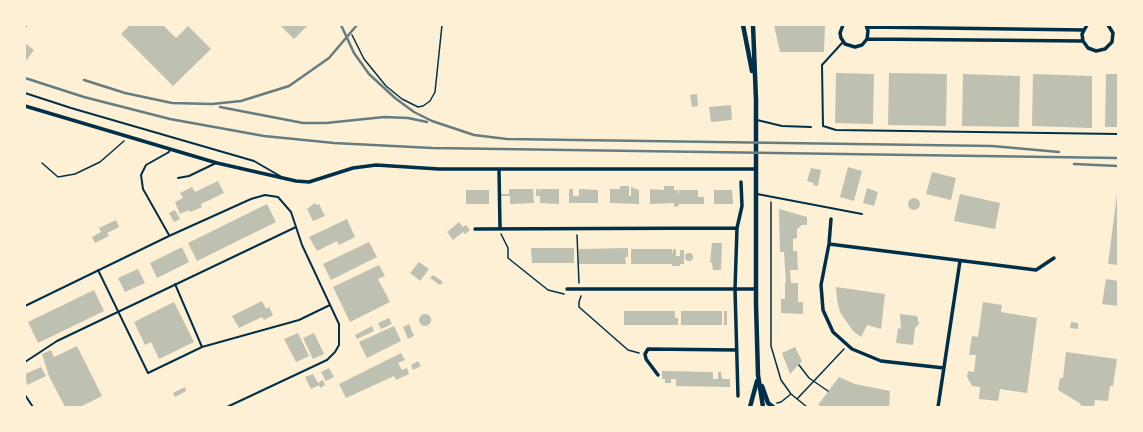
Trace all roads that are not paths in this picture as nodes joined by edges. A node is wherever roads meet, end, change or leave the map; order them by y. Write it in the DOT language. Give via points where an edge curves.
graph roads {
  1 [pos="742,25"];
  2 [pos="753,25"];
  3 [pos="843,25"];
  4 [pos="1087,25"];
  5 [pos="1108,25"];
  6 [pos="866,26"];
  7 [pos="916,27"];
  8 [pos="927,27"];
  9 [pos="1084,30"];
  10 [pos="1113,37"];
  11 [pos="1118,38"];
  12 [pos="867,39"];
  13 [pos="1083,41"];
  14 [pos="843,42"];
  15 [pos="755,84"];
  16 [pos="25,93"];
  17 [pos="25,106"];
  18 [pos="755,120"];
  19 [pos="811,127"];
  20 [pos="1118,134"];
  21 [pos="170,149"];
  22 [pos="217,163"];
  23 [pos="498,169"];
  24 [pos="756,169"];
  25 [pos="178,178"];
  26 [pos="284,179"];
  27 [pos="741,182"];
  28 [pos="756,194"];
  29 [pos="862,214"];
  30 [pos="831,219"];
  31 [pos="296,227"];
  32 [pos="475,228"];
  33 [pos="500,228"];
  34 [pos="737,228"];
  35 [pos="169,236"];
  36 [pos="829,244"];
  37 [pos="1054,258"];
  38 [pos="960,261"];
  39 [pos="98,270"];
  40 [pos="175,284"];
  41 [pos="567,289"];
  42 [pos="735,289"];
  43 [pos="756,289"];
  44 [pos="330,305"];
  45 [pos="25,306"];
  46 [pos="118,313"];
  47 [pos="202,347"];
  48 [pos="737,350"];
  49 [pos="25,362"];
  50 [pos="944,368"];
  51 [pos="658,375"];
  52 [pos="758,376"];
  53 [pos="25,395"];
  54 [pos="738,396"];
  55 [pos="771,406"];
  56 [pos="33,407"];
  57 [pos="227,407"];
  58 [pos="750,407"];
  59 [pos="763,407"];
  60 [pos="938,407"];
  1 -- 15 [label="street"];
  2 -- 15 [label="street"];
  3 -- 14 [label="street" via="840,33"];
  4 -- 9 [label="street"];
  5 -- 10 [label="street"];
  6 -- 7 [label="street"];
  6 -- 12 [label="street"];
  7 -- 8 [label="street"];
  8 -- 9 [label="street"];
  9 -- 13 [label="street"];
  10 -- 11 [label="lane"];
  10 -- 13 [label="street" via="1109,46 1100,51 1091,50"];
  12 -- 13 [label="street"];
  12 -- 14 [label="street" via="855,48"];
  14 -- 20 [label="lane" via="822,65 823,126 836,130"];
  15 -- 18 [label="street"];
  16 -- 26 [label="lane" via="254,161"];
  17 -- 21 [label="street"];
  18 -- 19 [label="lane" via="782,126"];
  18 -- 24 [label="street"];
  21 -- 22 [label="street"];
  21 -- 35 [label="lane" via="146,165 141,175 143,189"];
  22 -- 25 [label="lane" via="189,176"];
  22 -- 26 [label="street"];
  23 -- 24 [label="street"];
  23 -- 26 [label="street" via="376,165 353,168 309,182"];
  23 -- 33 [label="street"];
  24 -- 28 [label="street"];
  27 -- 34 [label="street" via="742,206"];
  28 -- 29 [label="lane"];
  28 -- 43 [label="street"];
  30 -- 36 [label="street"];
  31 -- 35 [label="lane" via="290,212 278,197 265,196 251,199"];
  31 -- 40 [label="lane"];
  31 -- 44 [label="lane"];
  32 -- 33 [label="street"];
  33 -- 34 [label="street"];
  34 -- 42 [label="street"];
  35 -- 39 [label="lane"];
  36 -- 38 [label="street"];
  36 -- 50 [label="street" via="821,285 823,310 833,332 852,349 881,361"];
  37 -- 38 [label="street" via="1036,270"];
  38 -- 50 [label="street"];
  39 -- 45 [label="lane"];
  39 -- 46 [label="lane"];
  40 -- 46 [label="lane"];
  40 -- 47 [label="lane"];
  41 -- 42 [label="street"];
  42 -- 43 [label="street"];
  42 -- 48 [label="street"];
  43 -- 52 [label="street"];
  44 -- 47 [label="lane" via="299,320"];
  44 -- 57 [label="lane" via="339,324 340,336 339,345 327,360"];
  46 -- 47 [label="lane" via="148,372"];
  46 -- 49 [label="lane" via="57,341"];
  48 -- 51 [label="street" via="648,349 646,359"];
  48 -- 54 [label="street"];
  50 -- 60 [label="street"];
  52 -- 55 [label="street"];
  52 -- 58 [label="street"];
  52 -- 59 [label="street"];
  53 -- 56 [label="lane"];
}
